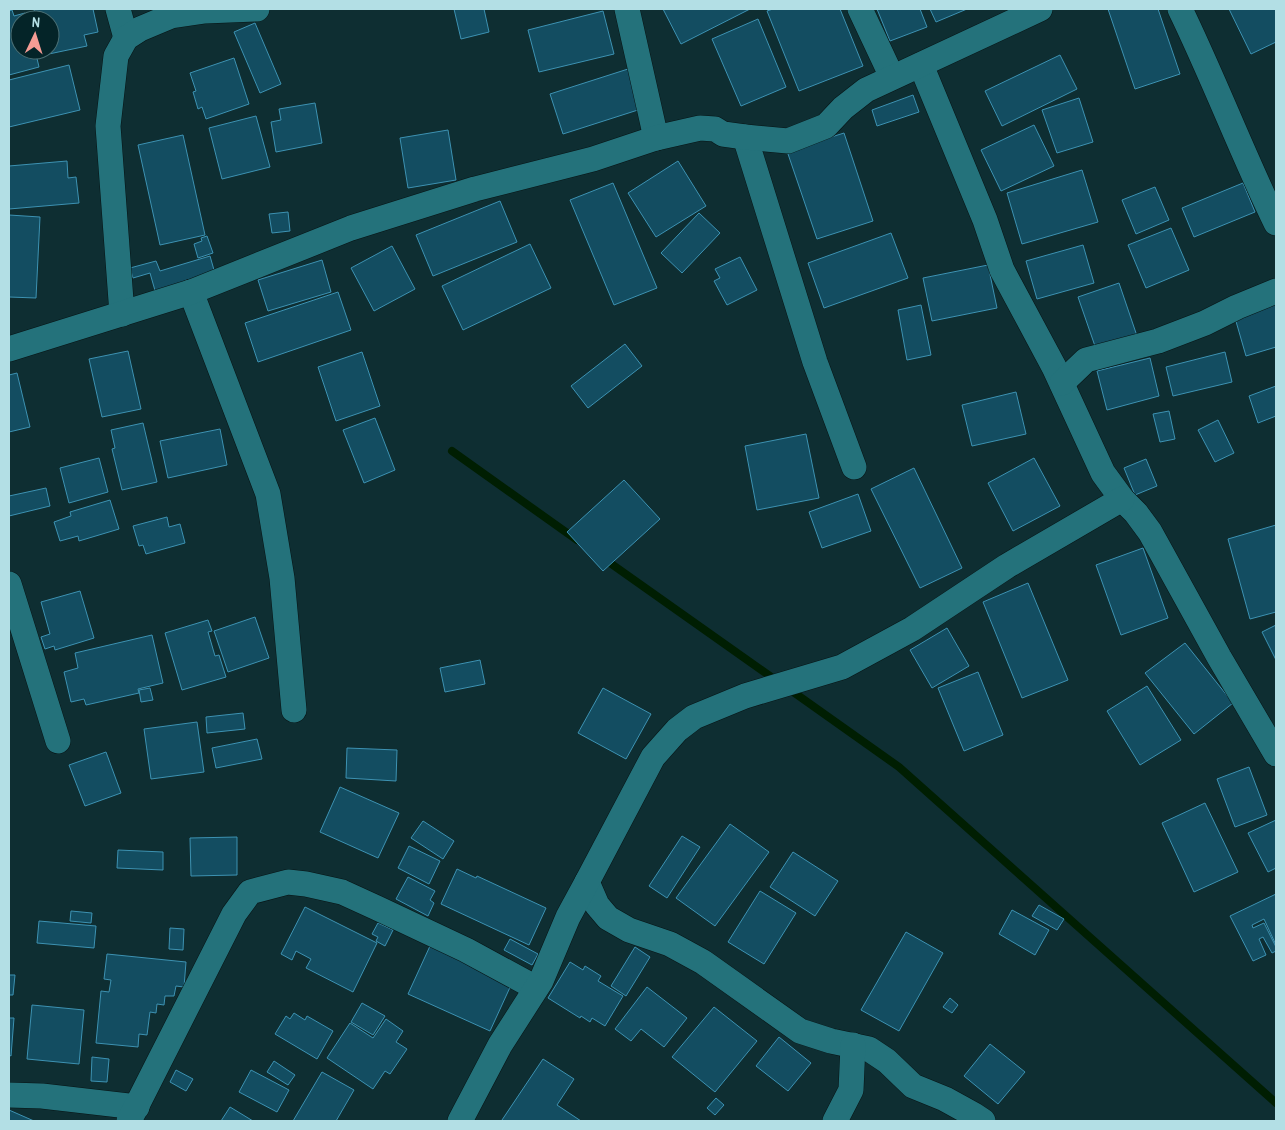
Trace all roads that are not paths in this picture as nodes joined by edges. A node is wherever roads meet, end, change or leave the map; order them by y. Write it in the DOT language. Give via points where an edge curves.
graph roads {
  1 [pos="118,9"];
  2 [pos="257,9"];
  3 [pos="627,9"];
  4 [pos="860,9"];
  5 [pos="1040,9"];
  6 [pos="1180,9"];
  7 [pos="174,12"];
  8 [pos="126,38"];
  9 [pos="921,65"];
  10 [pos="892,77"];
  11 [pos="745,137"];
  12 [pos="656,138"];
  13 [pos="1276,223"];
  14 [pos="1276,291"];
  15 [pos="192,292"];
  16 [pos="122,314"];
  17 [pos="9,350"];
  18 [pos="1045,350"];
  19 [pos="1086,360"];
  20 [pos="1062,383"];
  21 [pos="854,467"];
  22 [pos="1122,499"];
  23 [pos="9,584"];
  24 [pos="14,620"];
  25 [pos="294,710"];
  26 [pos="58,741"];
  27 [pos="1276,754"];
  28 [pos="587,882"];
  29 [pos="536,988"];
  30 [pos="853,1045"];
  31 [pos="9,1096"];
  32 [pos="133,1114"];
  33 [pos="460,1121"];
  34 [pos="835,1121"];
  35 [pos="983,1121"];
  1 -- 8 [label="street"];
  2 -- 7 [label="street"];
  3 -- 12 [label="street"];
  4 -- 10 [label="street"];
  5 -- 9 [label="street"];
  6 -- 13 [label="street"];
  7 -- 8 [label="street"];
  8 -- 16 [label="street" via="116,56 108,126"];
  9 -- 10 [label="street"];
  9 -- 18 [label="street" via="1002,270"];
  10 -- 11 [label="street" via="858,96 826,126 788,141"];
  11 -- 12 [label="street" via="700,128"];
  11 -- 21 [label="street" via="815,362"];
  12 -- 15 [label="street" via="351,228"];
  14 -- 19 [label="street" via="1205,324 1158,341"];
  15 -- 16 [label="street"];
  15 -- 25 [label="street" via="268,494 282,578"];
  16 -- 17 [label="street"];
  18 -- 19 [label="street"];
  18 -- 20 [label="street"];
  19 -- 20 [label="street"];
  20 -- 22 [label="street" via="1103,473"];
  22 -- 27 [label="street" via="1155,539"];
  22 -- 28 [label="street" via="1007,566 912,629 842,667 745,696 694,718 653,757"];
  23 -- 24 [label="street"];
  24 -- 26 [label="street"];
  28 -- 29 [label="street"];
  28 -- 30 [label="street" via="597,905 608,918 703,962 800,1031 831,1042"];
  29 -- 32 [label="street" via="466,950 342,892 288,882 268,886 250,892 234,914"];
  29 -- 33 [label="street" via="500,1045"];
  30 -- 34 [label="street" via="851,1090"];
  30 -- 35 [label="street" via="869,1049 887,1061 913,1086"];
  31 -- 32 [label="street" via="42,1096"];
}
